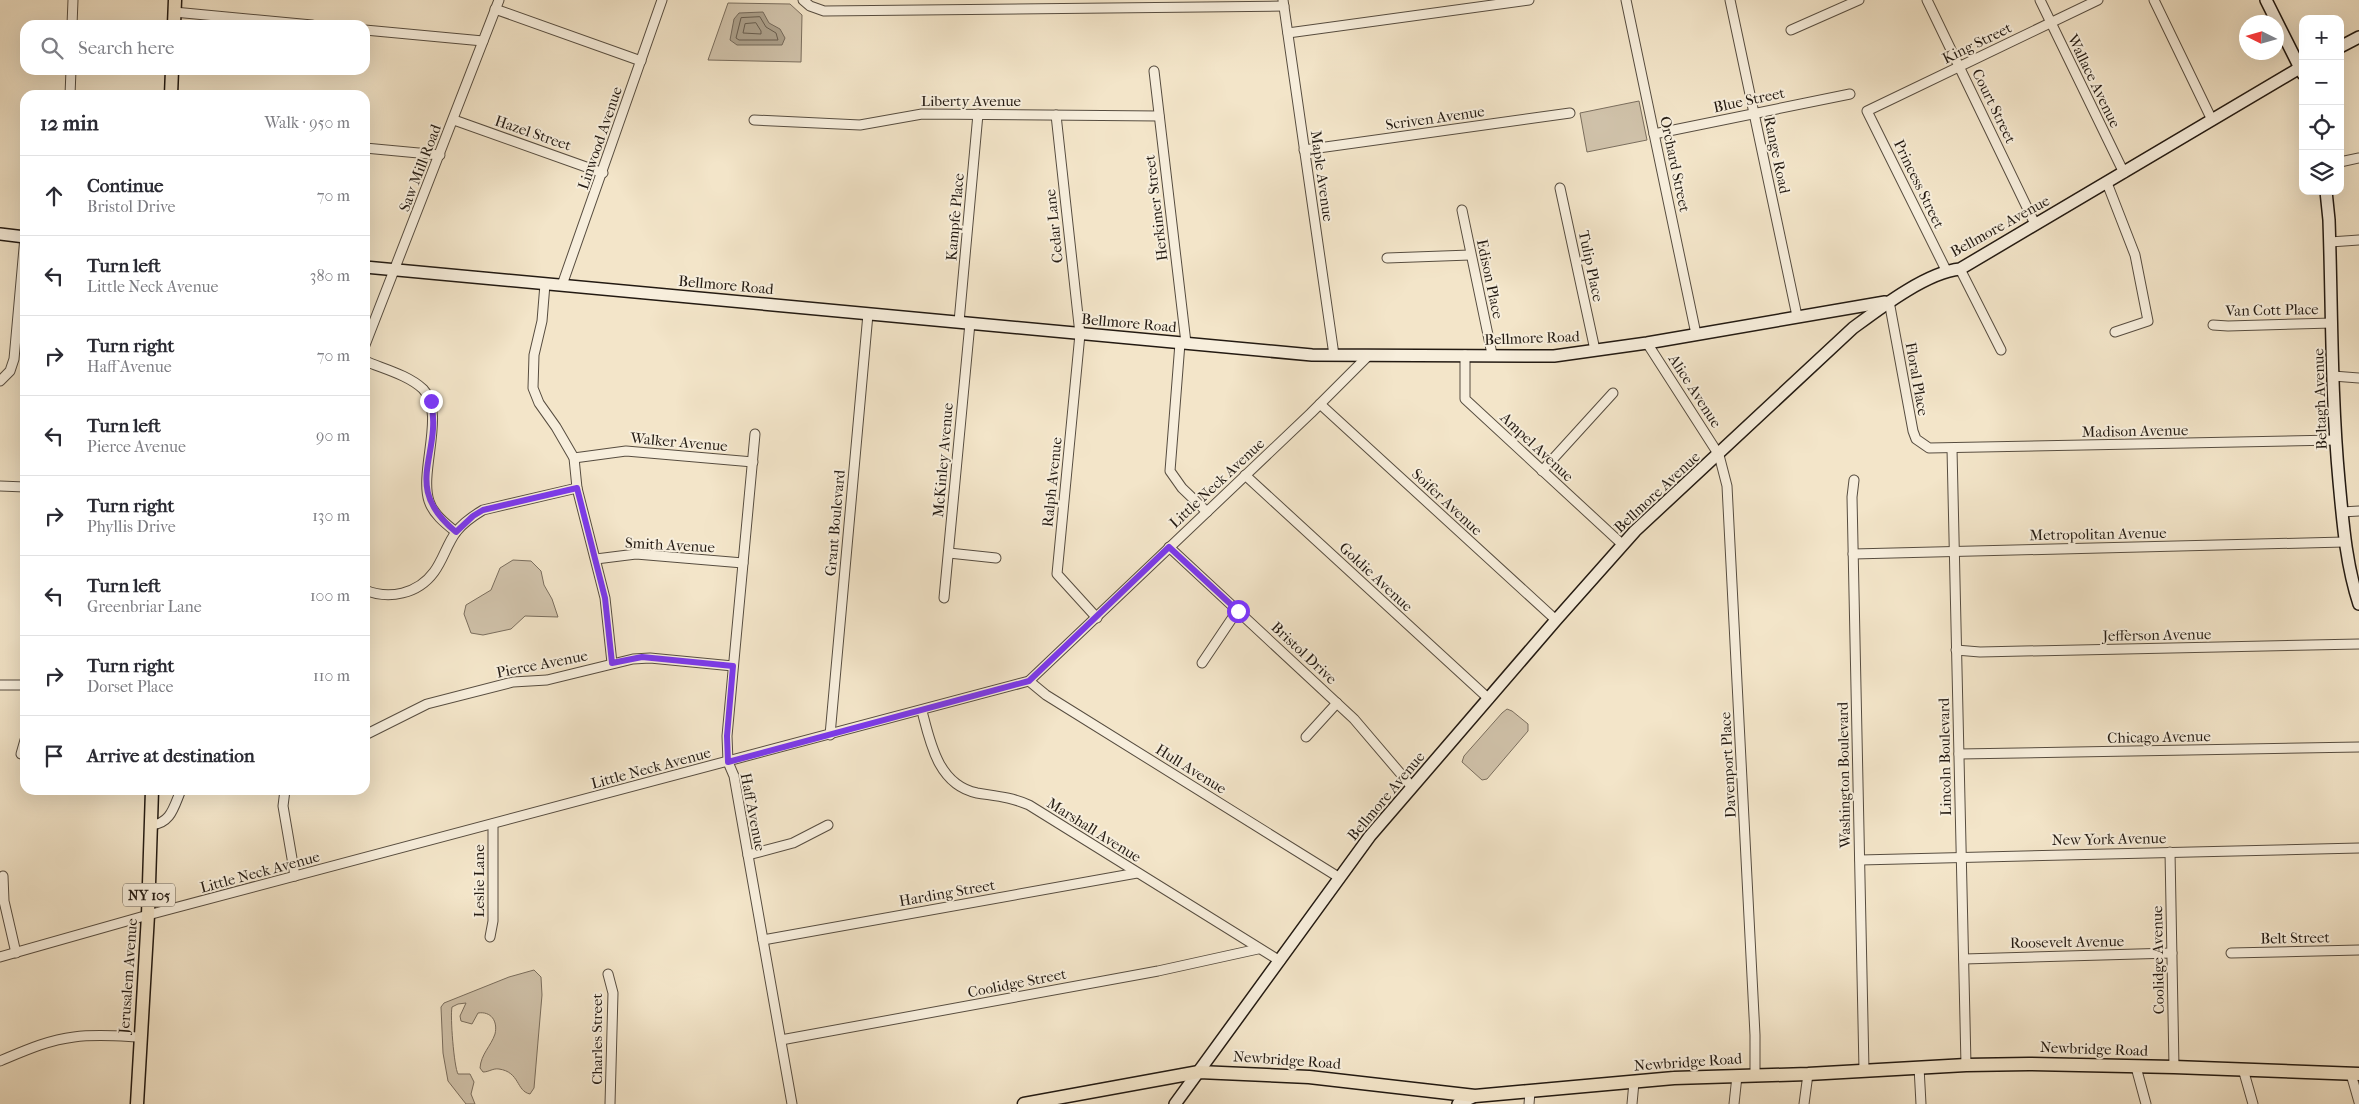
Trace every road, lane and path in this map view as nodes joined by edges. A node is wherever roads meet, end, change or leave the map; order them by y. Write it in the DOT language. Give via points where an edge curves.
graph roads {
  1 [pos="73,0"];
  2 [pos="499,0"];
  3 [pos="662,0"];
  4 [pos="803,0"];
  5 [pos="1529,0"];
  6 [pos="1626,0"];
  7 [pos="1730,0"];
  8 [pos="1858,0"];
  9 [pos="1927,0"];
  10 [pos="2040,0"];
  11 [pos="2098,0"];
  12 [pos="2154,0"];
  13 [pos="2266,0"];
  14 [pos="1283,3"];
  15 [pos="495,10"];
  16 [pos="174,12"];
  17 [pos="72,20"];
  18 [pos="259,20"];
  19 [pos="2051,22"];
  20 [pos="370,30"];
  21 [pos="1791,30"];
  22 [pos="1288,33"];
  23 [pos="2359,38"];
  24 [pos="482,41"];
  25 [pos="2344,45"];
  26 [pos="641,61"];
  27 [pos="2299,63"];
  28 [pos="1960,67"];
  29 [pos="1154,71"];
  30 [pos="2299,71"];
  31 [pos="71,75"];
  32 [pos="172,75"];
  33 [pos="70,90"];
  34 [pos="171,90"];
  35 [pos="1850,94"];
  36 [pos="1867,111"];
  37 [pos="1570,113"];
  38 [pos="978,114"];
  39 [pos="1754,114"];
  40 [pos="1056,115"];
  41 [pos="1159,116"];
  42 [pos="454,120"];
  43 [pos="754,120"];
  44 [pos="2212,120"];
  45 [pos="1654,134"];
  46 [pos="370,148"];
  47 [pos="1304,150"];
  48 [pos="440,155"];
  49 [pos="2359,158"];
  50 [pos="2344,161"];
  51 [pos="602,173"];
  52 [pos="2124,173"];
  53 [pos="2107,183"];
  54 [pos="1560,188"];
  55 [pos="2326,195"];
  56 [pos="1462,210"];
  57 [pos="2035,224"];
  58 [pos="0,234"];
  59 [pos="20,236"];
  60 [pos="2359,240"];
  61 [pos="2330,242"];
  62 [pos="1470,254"];
  63 [pos="1387,258"];
  64 [pos="370,267"];
  65 [pos="1960,269"];
  66 [pos="396,270"];
  67 [pos="1946,270"];
  68 [pos="545,284"];
  69 [pos="562,285"];
  70 [pos="20,292"];
  71 [pos="1889,302"];
  72 [pos="868,314"];
  73 [pos="1797,316"];
  74 [pos="964,323"];
  75 [pos="2332,323"];
  76 [pos="2213,325"];
  77 [pos="2115,332"];
  78 [pos="370,333"];
  79 [pos="1080,334"];
  80 [pos="1696,334"];
  81 [pos="1183,343"];
  82 [pos="1647,343"];
  83 [pos="1595,350"];
  84 [pos="2001,350"];
  85 [pos="1492,354"];
  86 [pos="1334,355"];
  87 [pos="1369,355"];
  88 [pos="1465,355"];
  89 [pos="370,362"];
  90 [pos="2333,376"];
  91 [pos="2359,378"];
  92 [pos="0,381"];
  93 [pos="1613,393"];
  94 [pos="1320,404"];
  95 [pos="755,434"];
  96 [pos="2335,440"];
  97 [pos="1935,449"];
  98 [pos="1952,449"];
  99 [pos="1719,455"];
  100 [pos="574,458"];
  101 [pos="752,462"];
  102 [pos="1542,471"];
  103 [pos="1245,475"];
  104 [pos="1854,480"];
  105 [pos="0,486"];
  106 [pos="20,487"];
  107 [pos="577,488"];
  108 [pos="2359,510"];
  109 [pos="1207,512"];
  110 [pos="2342,512"];
  111 [pos="456,532"];
  112 [pos="2344,542"];
  113 [pos="1623,545"];
  114 [pos="1169,547"];
  115 [pos="1954,551"];
  116 [pos="949,553"];
  117 [pos="1853,554"];
  118 [pos="996,558"];
  119 [pos="596,559"];
  120 [pos="743,563"];
  121 [pos="370,592"];
  122 [pos="944,598"];
  123 [pos="2359,604"];
  124 [pos="1238,611"];
  125 [pos="1098,618"];
  126 [pos="1556,620"];
  127 [pos="2359,644"];
  128 [pos="1956,650"];
  129 [pos="612,663"];
  130 [pos="1202,663"];
  131 [pos="733,666"];
  132 [pos="1029,681"];
  133 [pos="0,684"];
  134 [pos="20,685"];
  135 [pos="1489,699"];
  136 [pos="1337,703"];
  137 [pos="922,711"];
  138 [pos="370,732"];
  139 [pos="830,735"];
  140 [pos="1306,737"];
  141 [pos="2359,746"];
  142 [pos="1959,754"];
  143 [pos="728,762"];
  144 [pos="1412,787"];
  145 [pos="152,795"];
  146 [pos="179,795"];
  147 [pos="284,795"];
  148 [pos="493,824"];
  149 [pos="151,825"];
  150 [pos="828,826"];
  151 [pos="2359,848"];
  152 [pos="2170,852"];
  153 [pos="748,855"];
  154 [pos="1961,856"];
  155 [pos="1860,860"];
  156 [pos="1137,873"];
  157 [pos="3,876"];
  158 [pos="295,876"];
  159 [pos="1340,878"];
  160 [pos="148,915"];
  161 [pos="490,937"];
  162 [pos="763,940"];
  163 [pos="1258,948"];
  164 [pos="2359,950"];
  165 [pos="16,953"];
  166 [pos="2172,953"];
  167 [pos="2231,953"];
  168 [pos="0,957"];
  169 [pos="1964,959"];
  170 [pos="1280,961"];
  171 [pos="608,974"];
  172 [pos="140,1037"];
  173 [pos="781,1040"];
  174 [pos="0,1061"];
  175 [pos="1966,1065"];
  176 [pos="1919,1067"];
  177 [pos="2136,1067"];
  178 [pos="2174,1067"];
  179 [pos="1864,1070"];
  180 [pos="2243,1070"];
  181 [pos="1199,1072"];
  182 [pos="1808,1074"];
  183 [pos="2355,1074"];
  184 [pos="1755,1075"];
  185 [pos="1737,1076"];
  186 [pos="1634,1082"];
  187 [pos="1475,1096"];
  188 [pos="1529,1098"];
  189 [pos="2359,1102"];
  190 [pos="137,1104"];
  191 [pos="610,1104"];
  192 [pos="792,1104"];
  193 [pos="1024,1104"];
  194 [pos="1175,1104"];
  195 [pos="1458,1104"];
  196 [pos="1632,1104"];
  197 [pos="1734,1104"];
  198 [pos="1804,1104"];
  199 [pos="1921,1104"];
  200 [pos="2146,1104"];
  201 [pos="2253,1104"];
  1 -- 17 [label="street"];
  2 -- 15 [label="street, Saw Mill Road"];
  3 -- 26 [label="street, Linwood Avenue"];
  4 -- 14 [label="street" via="824,11"];
  5 -- 22 [label="street"];
  6 -- 45 [label="street, Orchard Street"];
  7 -- 39 [label="street, Range Road"];
  8 -- 21 [label="street"];
  9 -- 28 [label="street, Court Street"];
  10 -- 19 [label="street, Wallace Avenue"];
  11 -- 19 [label="street, King Street"];
  12 -- 44 [label="street"];
  13 -- 27 [label="main road"];
  14 -- 22 [label="street, Maple Avenue"];
  15 -- 24 [label="street, Saw Mill Road"];
  15 -- 26 [label="street"];
  16 -- 18 [label="street"];
  19 -- 28 [label="street, King Street"];
  19 -- 52 [label="street, Wallace Avenue"];
  20 -- 24 [label="street"];
  22 -- 47 [label="street, Maple Avenue"];
  23 -- 25 [label="main road"];
  24 -- 42 [label="street, Saw Mill Road"];
  26 -- 51 [label="street, Linwood Avenue"];
  28 -- 36 [label="street, King Street"];
  28 -- 57 [label="street, Court Street"];
  29 -- 41 [label="street, Herkimer Street"];
  30 -- 44 [label="main road, Bellmore Avenue"];
  31 -- 33 [label="street"];
  32 -- 34 [label="main road"];
  35 -- 39 [label="street, Blue Street"];
  36 -- 67 [label="street, Princess Street"];
  37 -- 47 [label="street, Scriven Avenue"];
  38 -- 40 [label="street, Liberty Avenue"];
  38 -- 43 [label="street, Liberty Avenue" via="922,114 860,126"];
  38 -- 74 [label="street, Kampfe Place"];
  39 -- 45 [label="street, Blue Street"];
  39 -- 73 [label="street, Range Road"];
  40 -- 41 [label="street, Liberty Avenue"];
  40 -- 79 [label="street, Cedar Lane"];
  41 -- 81 [label="street, Herkimer Street"];
  42 -- 48 [label="street, Saw Mill Road"];
  42 -- 51 [label="street, Hazel Street"];
  44 -- 52 [label="main road, Bellmore Avenue"];
  45 -- 80 [label="street, Orchard Street"];
  46 -- 48 [label="street"];
  47 -- 86 [label="street, Maple Avenue"];
  48 -- 66 [label="street, Saw Mill Road"];
  49 -- 50 [label="street"];
  51 -- 69 [label="street, Linwood Avenue"];
  52 -- 53 [label="main road, Bellmore Avenue"];
  53 -- 57 [label="main road, Bellmore Avenue"];
  53 -- 77 [label="street" via="2135,255 2148,321"];
  54 -- 83 [label="street, Tulip Place"];
  55 -- 61 [label="main road, Beltagh Avenue"];
  56 -- 62 [label="street, Edison Place"];
  57 -- 65 [label="main road, Bellmore Avenue"];
  58 -- 59 [label="main road"];
  60 -- 61 [label="street"];
  61 -- 75 [label="main road, Beltagh Avenue"];
  62 -- 63 [label="street"];
  62 -- 85 [label="street, Edison Place"];
  64 -- 66 [label="main road, Bellmore Road"];
  65 -- 67 [label="main road, Bellmore Avenue"];
  65 -- 84 [label="street"];
  66 -- 68 [label="main road, Bellmore Road"];
  66 -- 78 [label="street, Saw Mill Road"];
  67 -- 71 [label="main road, Bellmore Avenue"];
  68 -- 69 [label="main road, Bellmore Road"];
  68 -- 100 [label="street" via="542,322 534,355 533,388"];
  69 -- 72 [label="main road, Bellmore Road"];
  70 -- 92 [label="street" via="14,359 10,371"];
  71 -- 73 [label="main road, Bellmore Road"];
  71 -- 97 [label="street, Floral Place" via="1913,431 1922,444"];
  71 -- 99 [label="main road, Bellmore Avenue" via="1853,328"];
  72 -- 74 [label="main road, Bellmore Road"];
  72 -- 139 [label="street, Grant Boulevard"];
  73 -- 80 [label="main road, Bellmore Road"];
  74 -- 79 [label="main road, Bellmore Road"];
  74 -- 116 [label="street, McKinley Avenue"];
  75 -- 76 [label="street, Van Cott Place"];
  75 -- 90 [label="main road, Beltagh Avenue"];
  79 -- 81 [label="main road, Bellmore Road"];
  79 -- 125 [label="street, Ralph Avenue" via="1058,574"];
  80 -- 82 [label="main road, Bellmore Road"];
  81 -- 86 [label="main road, Bellmore Road"];
  81 -- 109 [label="street, Herkimer Street" via="1170,471"];
  82 -- 83 [label="main road, Bellmore Road"];
  82 -- 99 [label="street, Alice Avenue"];
  83 -- 85 [label="main road, Bellmore Road" via="1554,356"];
  85 -- 88 [label="main road, Bellmore Road"];
  86 -- 87 [label="main road, Bellmore Road"];
  87 -- 88 [label="main road, Bellmore Road"];
  87 -- 94 [label="street, Little Neck Avenue"];
  88 -- 102 [label="street, Ampel Avenue" via="1464,399"];
  89 -- 111 [label="street" via="412,381 424,390 431,401 426,487 429,502 440,520"];
  90 -- 91 [label="street"];
  90 -- 96 [label="main road, Beltagh Avenue"];
  93 -- 102 [label="street"];
  94 -- 103 [label="street, Little Neck Avenue"];
  94 -- 126 [label="street, Soifer Avenue"];
  95 -- 101 [label="street, Haff Avenue"];
  96 -- 98 [label="street, Madison Avenue"];
  96 -- 110 [label="main road, Beltagh Avenue"];
  97 -- 98 [label="street, Madison Avenue"];
  98 -- 115 [label="street, Lincoln Boulevard"];
  99 -- 113 [label="main road, Bellmore Avenue"];
  99 -- 184 [label="street, Davenport Place" via="1727,486"];
  100 -- 101 [label="street, Walker Avenue" via="626,451"];
  100 -- 107 [label="street"];
  101 -- 120 [label="street, Haff Avenue"];
  102 -- 113 [label="street, Ampel Avenue"];
  103 -- 109 [label="street, Little Neck Avenue"];
  103 -- 135 [label="street, Goldie Avenue"];
  104 -- 117 [label="street, Washington Boulevard"];
  105 -- 106 [label="street"];
  107 -- 111 [label="street" via="483,510"];
  107 -- 119 [label="street"];
  108 -- 110 [label="street"];
  109 -- 114 [label="street, Little Neck Avenue"];
  110 -- 112 [label="main road, Beltagh Avenue"];
  111 -- 121 [label="street" via="433,574 420,585 400,594 385,596"];
  112 -- 115 [label="street, Metropolitan Avenue"];
  112 -- 123 [label="main road, Beltagh Avenue"];
  113 -- 126 [label="main road, Bellmore Avenue"];
  114 -- 124 [label="street, Bristol Drive"];
  114 -- 125 [label="street, Little Neck Avenue"];
  115 -- 117 [label="street, Metropolitan Avenue"];
  115 -- 128 [label="street, Lincoln Boulevard"];
  116 -- 118 [label="street"];
  116 -- 122 [label="street, McKinley Avenue"];
  117 -- 155 [label="street, Washington Boulevard"];
  119 -- 120 [label="street, Smith Avenue" via="636,554"];
  119 -- 129 [label="street" via="605,598"];
  120 -- 131 [label="street, Haff Avenue"];
  124 -- 130 [label="street"];
  124 -- 136 [label="street, Bristol Drive"];
  125 -- 132 [label="street, Little Neck Avenue"];
  126 -- 135 [label="main road, Bellmore Avenue"];
  127 -- 128 [label="street, Jefferson Avenue" via="2000,652"];
  128 -- 142 [label="street, Lincoln Boulevard"];
  129 -- 131 [label="street, Pierce Avenue" via="642,657"];
  129 -- 138 [label="street, Pierce Avenue" via="547,680 513,682 446,699 416,708"];
  131 -- 143 [label="street, Haff Avenue"];
  132 -- 137 [label="street, Little Neck Avenue"];
  132 -- 159 [label="street, Hull Avenue" via="1046,695"];
  133 -- 134 [label="street"];
  135 -- 144 [label="main road, Bellmore Avenue"];
  136 -- 140 [label="street"];
  136 -- 144 [label="street, Bristol Drive"];
  137 -- 139 [label="street, Little Neck Avenue"];
  137 -- 156 [label="street, Marshall Avenue" via="936,758 952,781 974,792 1007,797 1029,805"];
  139 -- 143 [label="street, Little Neck Avenue"];
  141 -- 142 [label="street, Chicago Avenue"];
  142 -- 154 [label="street, Lincoln Boulevard"];
  143 -- 148 [label="street, Little Neck Avenue"];
  143 -- 153 [label="street, Haff Avenue" via="734,776"];
  144 -- 159 [label="main road, Bellmore Avenue" via="1370,836"];
  145 -- 149 [label="main road, Jerusalem Avenue / NY 105"];
  146 -- 149 [label="street" via="168,818 160,824"];
  147 -- 158 [label="street" via="283,806"];
  148 -- 158 [label="street, Little Neck Avenue"];
  148 -- 161 [label="street, Leslie Lane" via="493,922"];
  149 -- 160 [label="main road, Jerusalem Avenue / NY 105"];
  150 -- 153 [label="street" via="794,843"];
  151 -- 152 [label="street, New York Avenue"];
  152 -- 154 [label="street, New York Avenue"];
  152 -- 166 [label="street, Coolidge Avenue"];
  153 -- 162 [label="street, Haff Avenue"];
  154 -- 155 [label="street, New York Avenue"];
  154 -- 169 [label="street, Lincoln Boulevard"];
  155 -- 179 [label="street, Washington Boulevard"];
  156 -- 162 [label="street, Harding Street"];
  156 -- 163 [label="street, Marshall Avenue"];
  157 -- 165 [label="street" via="4,901"];
  158 -- 160 [label="street, Little Neck Avenue"];
  159 -- 170 [label="main road, Bellmore Avenue"];
  160 -- 165 [label="street, Little Neck Avenue"];
  160 -- 172 [label="main road, Jerusalem Avenue / NY 105"];
  162 -- 173 [label="street, Haff Avenue"];
  163 -- 170 [label="street, Marshall Avenue"];
  163 -- 173 [label="street, Coolidge Street" via="1158,971"];
  164 -- 167 [label="street, Belt Street"];
  165 -- 168 [label="street, Little Neck Avenue"];
  166 -- 169 [label="street, Roosevelt Avenue"];
  166 -- 178 [label="street, Coolidge Avenue"];
  169 -- 175 [label="street, Lincoln Boulevard"];
  170 -- 181 [label="main road, Bellmore Avenue"];
  171 -- 191 [label="street, Charles Street" via="613,993"];
  172 -- 174 [label="street" via="72,1037 45,1043"];
  172 -- 190 [label="main road, Jerusalem Avenue / NY 105"];
  173 -- 192 [label="street, Haff Avenue"];
  175 -- 176 [label="main road, Newbridge Road"];
  175 -- 177 [label="main road, Newbridge Road"];
  176 -- 179 [label="main road, Newbridge Road"];
  176 -- 199 [label="street"];
  177 -- 178 [label="main road, Newbridge Road"];
  177 -- 200 [label="street"];
  178 -- 180 [label="main road, Newbridge Road"];
  179 -- 182 [label="main road, Newbridge Road"];
  180 -- 183 [label="main road, Newbridge Road"];
  180 -- 201 [label="street"];
  181 -- 187 [label="main road, Newbridge Road" via="1309,1077"];
  181 -- 193 [label="main road, Newbridge Road"];
  181 -- 194 [label="main road, Bellmore Avenue"];
  182 -- 184 [label="main road, Newbridge Road"];
  182 -- 198 [label="street"];
  183 -- 189 [label="street"];
  184 -- 185 [label="main road, Newbridge Road"];
  185 -- 186 [label="main road, Newbridge Road"];
  185 -- 197 [label="street"];
  186 -- 188 [label="main road, Newbridge Road"];
  186 -- 196 [label="street"];
  187 -- 188 [label="main road, Newbridge Road"];
  187 -- 195 [label="main road"];
}
